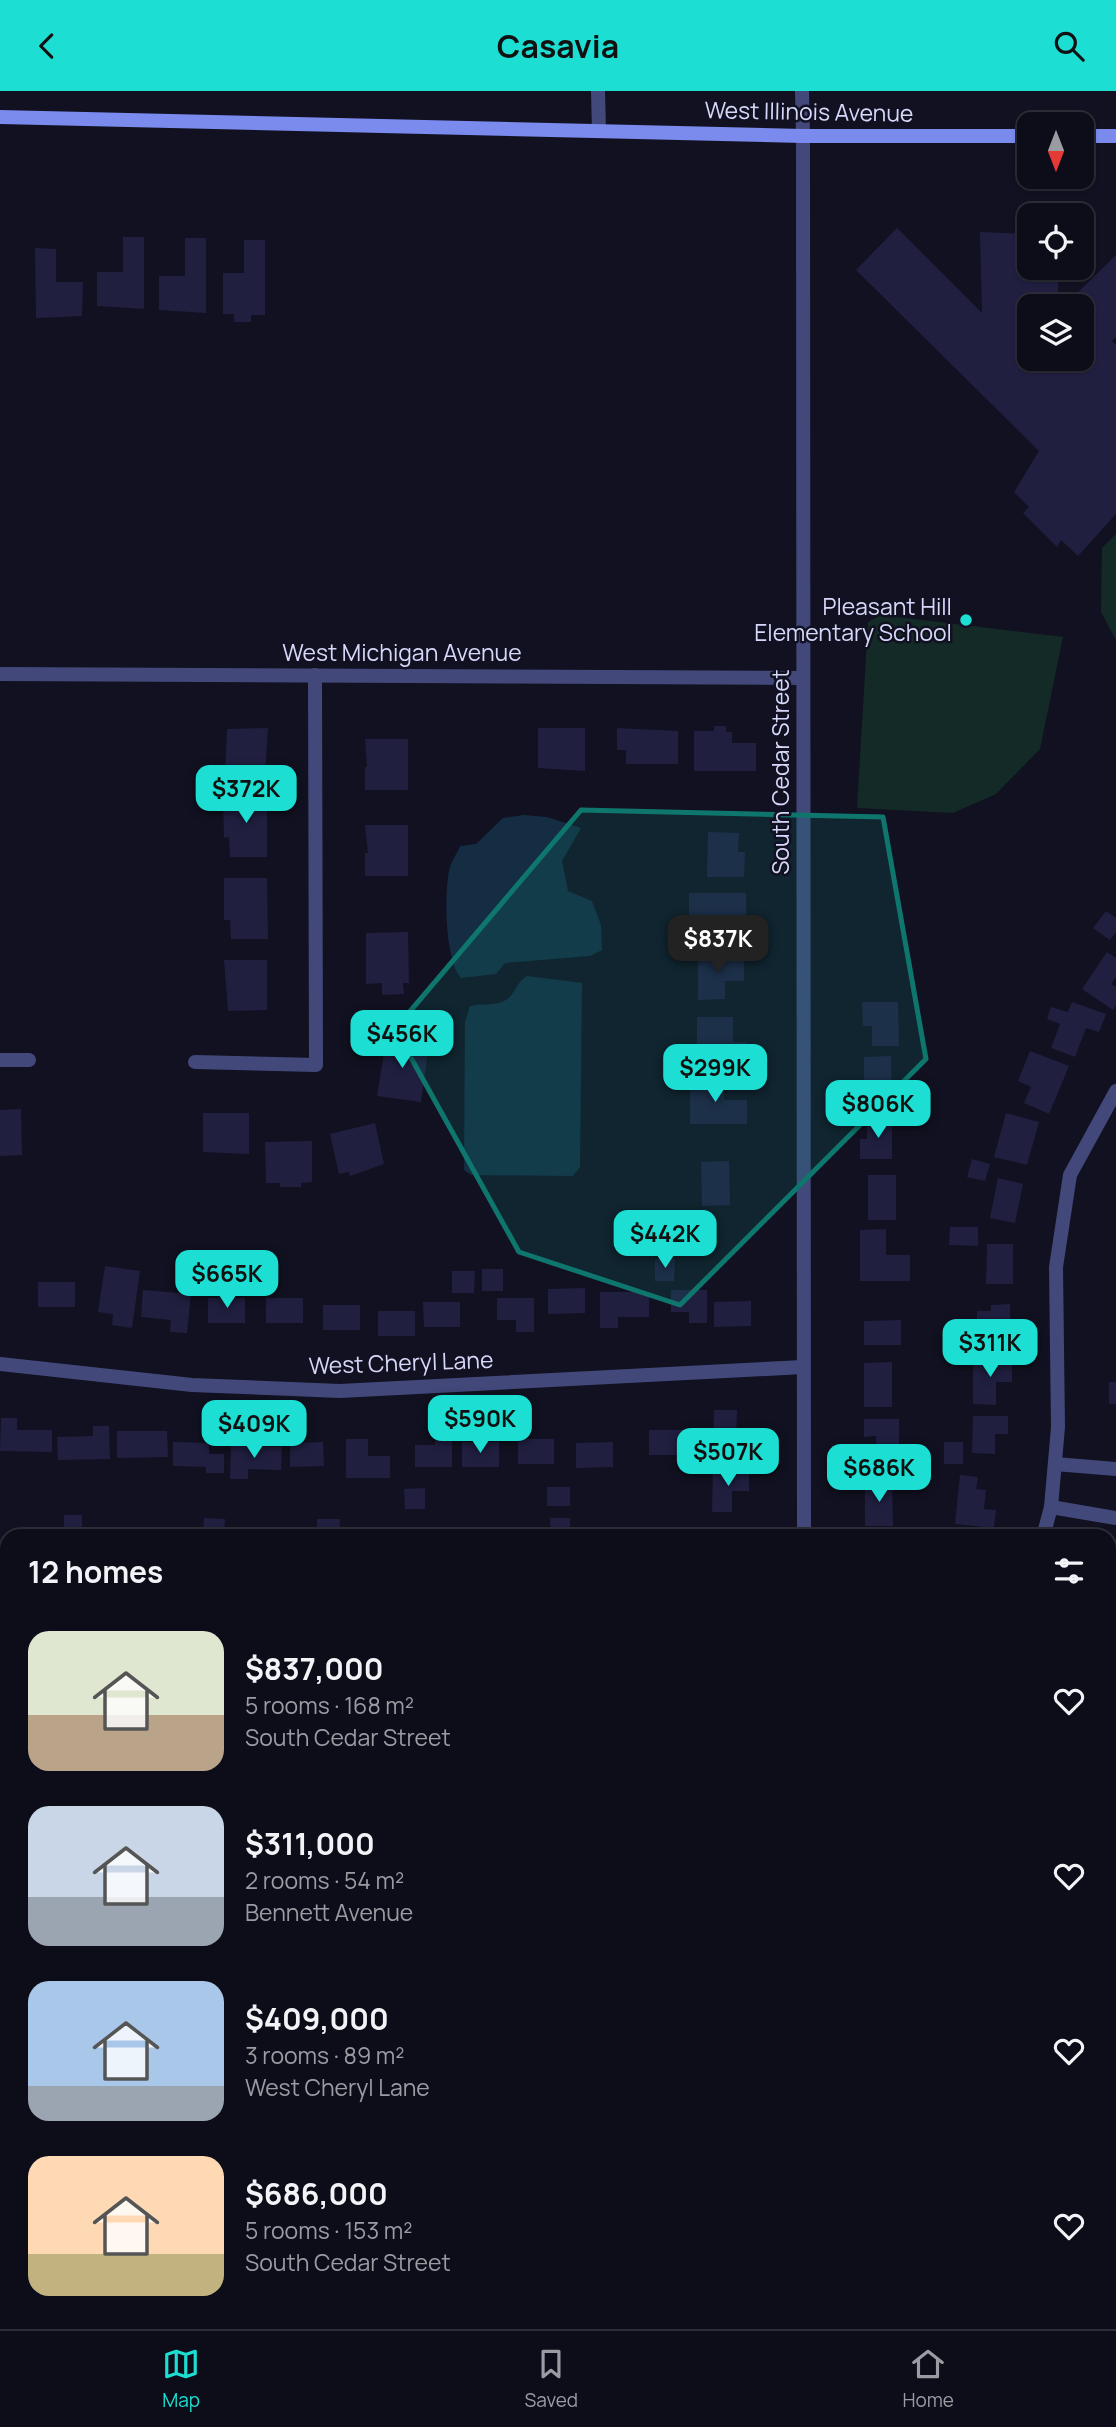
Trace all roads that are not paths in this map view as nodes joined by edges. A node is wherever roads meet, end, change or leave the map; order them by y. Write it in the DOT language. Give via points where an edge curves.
graph roads {
  1 [pos="598,91"];
  2 [pos="802,91"];
  3 [pos="0,117"];
  4 [pos="599,131"];
  5 [pos="803,136"];
  6 [pos="1017,136"];
  7 [pos="1094,136"];
  8 [pos="1116,136"];
  9 [pos="0,674"];
  10 [pos="315,675"];
  11 [pos="803,678"];
  12 [pos="0,1060"];
  13 [pos="29,1060"];
  14 [pos="195,1062"];
  15 [pos="1116,1091"];
  16 [pos="0,1364"];
  17 [pos="803,1367"];
  18 [pos="1055,1464"];
  19 [pos="1116,1469"];
  20 [pos="1051,1507"];
  21 [pos="1116,1518"];
  22 [pos="804,1529"];
  23 [pos="1045,1529"];
  1 -- 4 [label="street"];
  2 -- 5 [label="street, South Cedar Street"];
  3 -- 4 [label="main road, West Illinois Avenue"];
  4 -- 5 [label="main road, West Illinois Avenue"];
  5 -- 6 [label="main road, West Illinois Avenue"];
  5 -- 11 [label="street, South Cedar Street"];
  7 -- 8 [label="main road"];
  9 -- 10 [label="street, West Michigan Avenue"];
  10 -- 11 [label="street, West Michigan Avenue"];
  10 -- 14 [label="street" via="316,1065"];
  11 -- 17 [label="street, South Cedar Street"];
  12 -- 13 [label="street"];
  15 -- 18 [label="street" via="1070,1175 1056,1267"];
  16 -- 17 [label="street, West Cheryl Lane" via="192,1385 340,1391"];
  17 -- 22 [label="street, South Cedar Street"];
  18 -- 19 [label="street"];
  18 -- 20 [label="street"];
  20 -- 21 [label="street"];
  20 -- 23 [label="street"];
}
